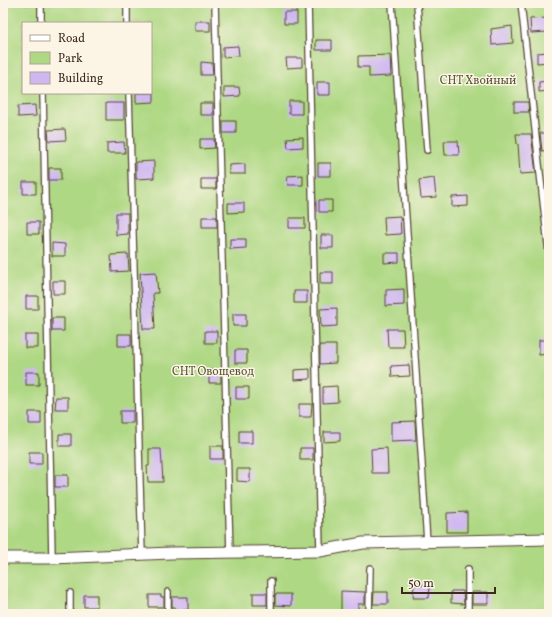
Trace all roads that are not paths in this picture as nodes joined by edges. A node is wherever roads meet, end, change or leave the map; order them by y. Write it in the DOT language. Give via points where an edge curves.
graph roads {
  1 [pos="127,3"];
  2 [pos="215,3"];
  3 [pos="308,3"];
  4 [pos="392,3"];
  5 [pos="417,3"];
  6 [pos="521,3"];
  7 [pos="41,4"];
  8 [pos="41,22"];
  9 [pos="128,22"];
  10 [pos="43,94"];
  11 [pos="129,94"];
  12 [pos="427,150"];
  13 [pos="549,254"];
  14 [pos="549,539"];
  15 [pos="427,542"];
  16 [pos="320,551"];
  17 [pos="230,553"];
  18 [pos="142,554"];
  19 [pos="3,558"];
  20 [pos="52,558"];
  21 [pos="370,568"];
  22 [pos="468,569"];
  23 [pos="271,581"];
  24 [pos="168,592"];
  25 [pos="70,593"];
  26 [pos="70,614"];
  27 [pos="168,614"];
  28 [pos="271,614"];
  29 [pos="370,614"];
  30 [pos="468,614"];
  1 -- 9 [label="lane"];
  2 -- 17 [label="lane"];
  3 -- 16 [label="lane"];
  4 -- 15 [label="lane"];
  5 -- 12 [label="lane"];
  6 -- 13 [label="lane"];
  7 -- 8 [label="lane"];
  10 -- 20 [label="lane"];
  11 -- 18 [label="lane"];
  14 -- 15 [label="street"];
  15 -- 16 [label="street" via="363,543"];
  16 -- 17 [label="street"];
  17 -- 18 [label="street"];
  18 -- 20 [label="street"];
  19 -- 20 [label="street"];
  21 -- 29 [label="lane"];
  22 -- 30 [label="lane"];
  23 -- 28 [label="lane"];
  24 -- 27 [label="lane"];
  25 -- 26 [label="lane"];
}
